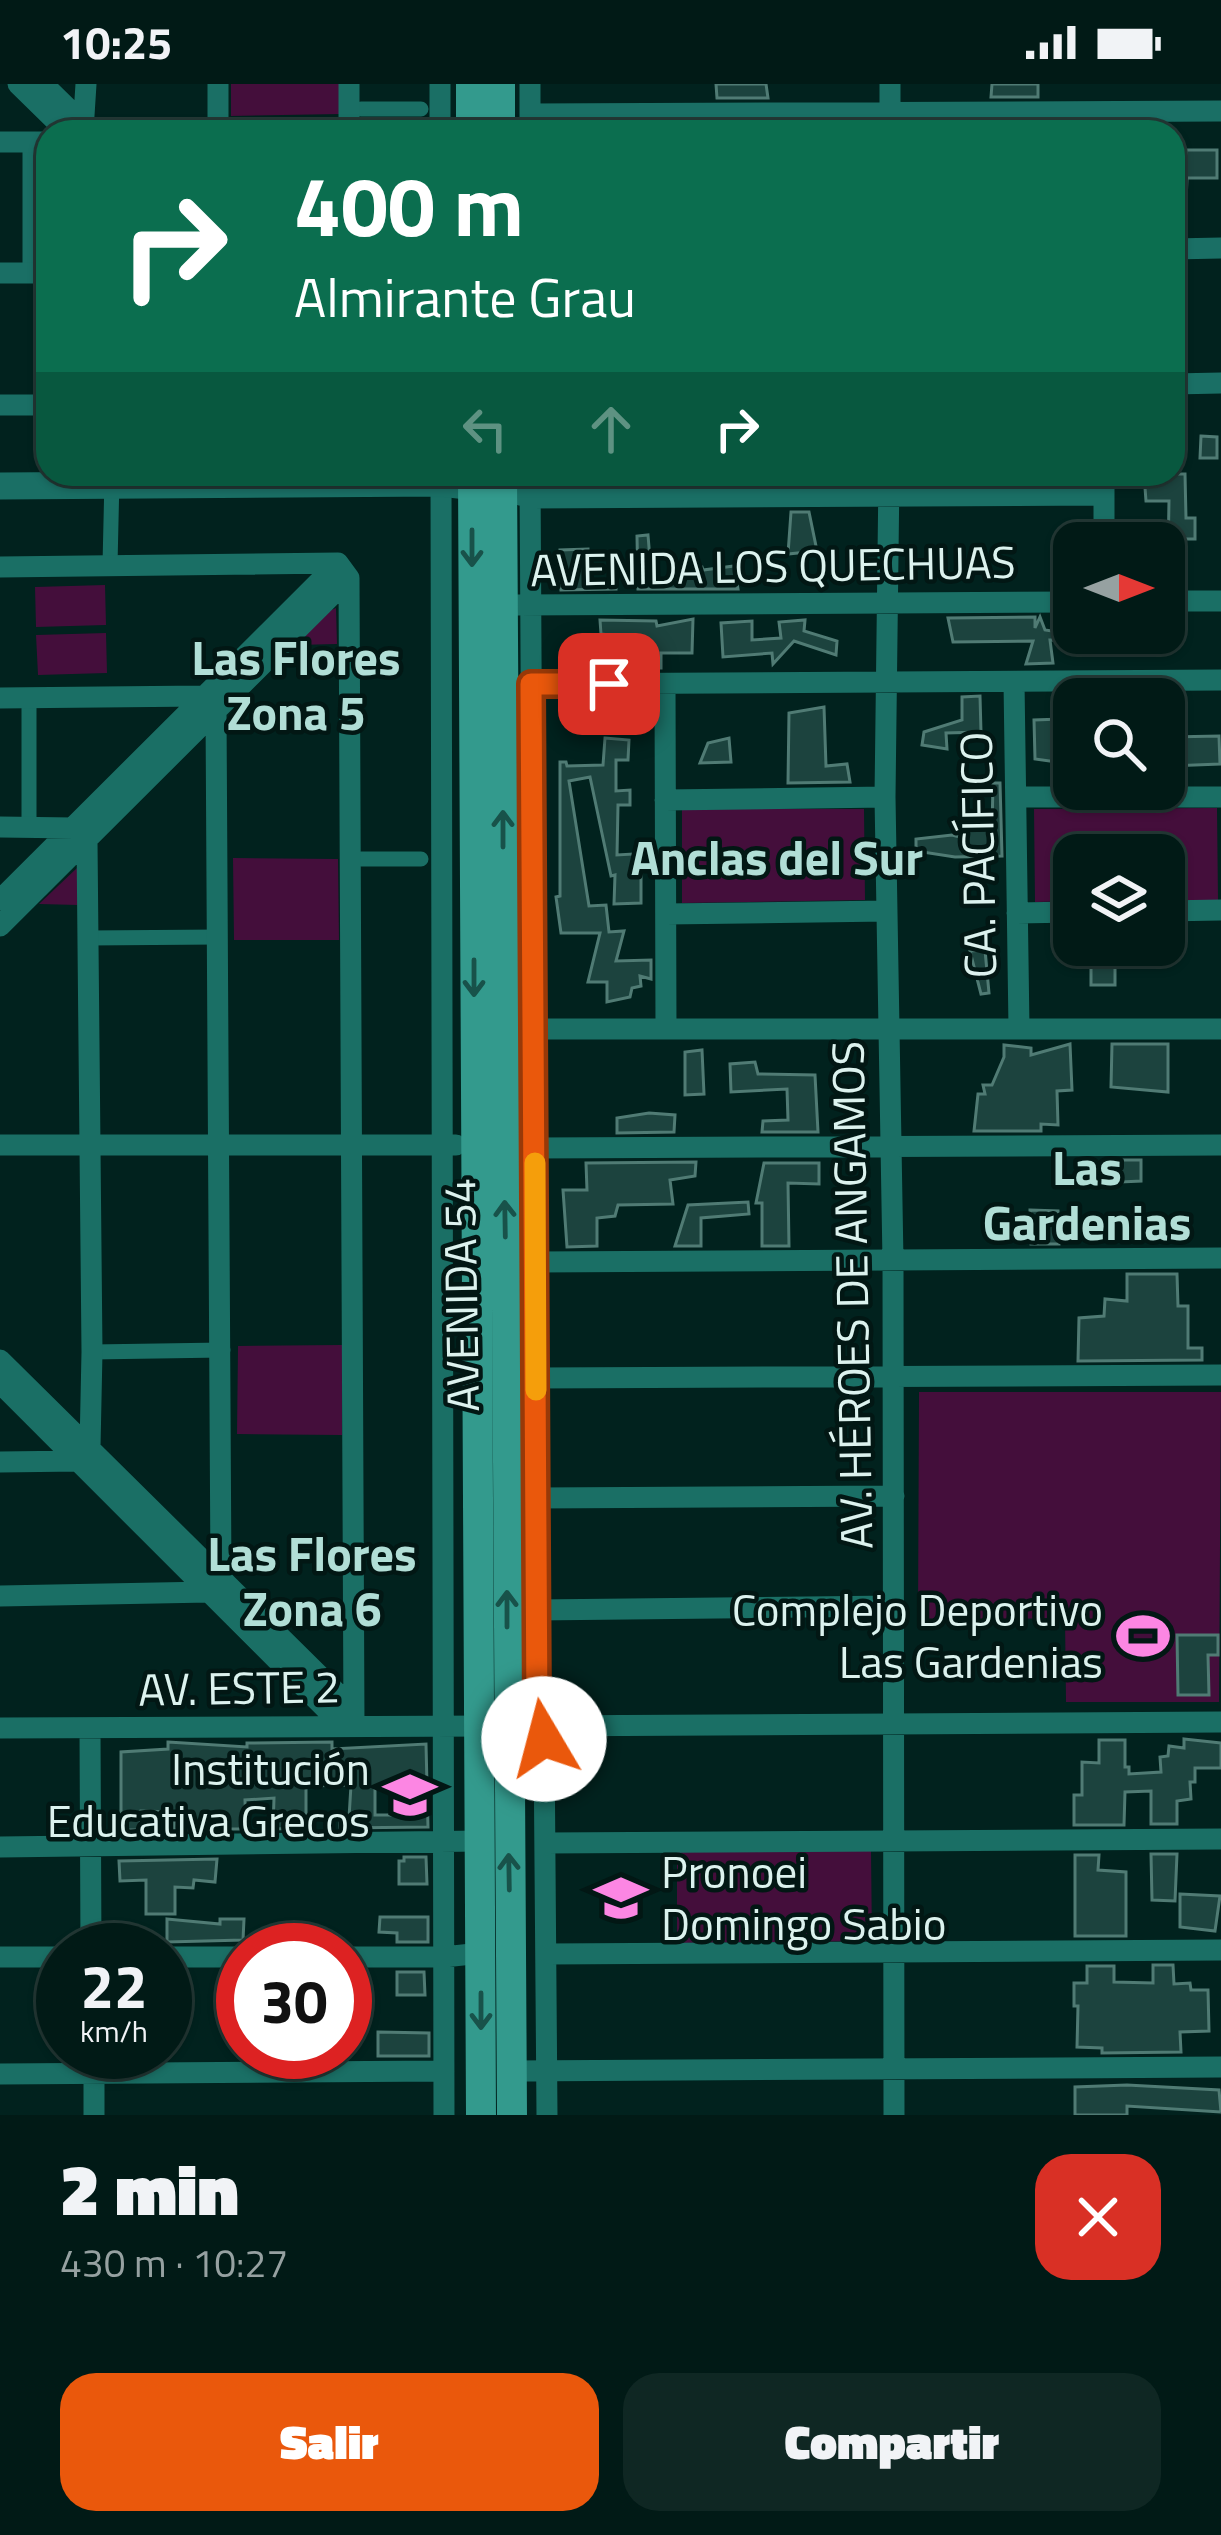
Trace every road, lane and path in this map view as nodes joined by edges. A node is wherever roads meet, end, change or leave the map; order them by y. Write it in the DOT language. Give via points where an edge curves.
graph roads {
  1 [pos="19,84"];
  2 [pos="43,84"];
  3 [pos="86,84"];
  4 [pos="218,84"];
  5 [pos="349,84"];
  6 [pos="440,84"];
  7 [pos="471,84"];
  8 [pos="500,84"];
  9 [pos="530,84"];
  10 [pos="890,84"];
  11 [pos="361,109"];
  12 [pos="421,109"];
  13 [pos="1221,111"];
  14 [pos="68,120"];
  15 [pos="74,120"];
  16 [pos="83,120"];
  17 [pos="218,120"];
  18 [pos="349,120"];
  19 [pos="440,120"];
  20 [pos="471,120"];
  21 [pos="500,120"];
  22 [pos="530,120"];
  23 [pos="890,120"];
  24 [pos="973,120"];
  25 [pos="0,142"];
  26 [pos="36,142"];
  27 [pos="1221,248"];
  28 [pos="1185,249"];
  29 [pos="36,273"];
  30 [pos="0,274"];
  31 [pos="1221,383"];
  32 [pos="1185,384"];
  33 [pos="0,405"];
  34 [pos="36,405"];
  35 [pos="36,484"];
  36 [pos="0,486"];
  37 [pos="112,486"];
  38 [pos="441,486"];
  39 [pos="496,486"];
  40 [pos="496,486"];
  41 [pos="888,486"];
  42 [pos="1104,486"];
  43 [pos="1103,522"];
  44 [pos="110,566"];
  45 [pos="0,567"];
  46 [pos="344,571"];
  47 [pos="1185,601"];
  48 [pos="1221,601"];
  49 [pos="1053,602"];
  50 [pos="887,603"];
  51 [pos="502,608"];
  52 [pos="1221,680"];
  53 [pos="885,682"];
  54 [pos="1014,682"];
  55 [pos="531,684"];
  56 [pos="665,684"];
  57 [pos="0,698"];
  58 [pos="29,698"];
  59 [pos="210,704"];
  60 [pos="885,797"];
  61 [pos="1016,797"];
  62 [pos="1221,797"];
  63 [pos="665,800"];
  64 [pos="0,827"];
  65 [pos="29,828"];
  66 [pos="80,834"];
  67 [pos="361,859"];
  68 [pos="421,859"];
  69 [pos="0,900"];
  70 [pos="1221,910"];
  71 [pos="887,911"];
  72 [pos="1185,911"];
  73 [pos="1053,912"];
  74 [pos="1017,913"];
  75 [pos="666,914"];
  76 [pos="0,926"];
  77 [pos="219,937"];
  78 [pos="88,938"];
  79 [pos="889,1028"];
  80 [pos="1019,1028"];
  81 [pos="534,1029"];
  82 [pos="666,1029"];
  83 [pos="1221,1029"];
  84 [pos="353,1144"];
  85 [pos="460,1144"];
  86 [pos="0,1145"];
  87 [pos="88,1145"];
  88 [pos="221,1145"];
  89 [pos="1221,1145"];
  90 [pos="891,1147"];
  91 [pos="534,1148"];
  92 [pos="1221,1258"];
  93 [pos="892,1261"];
  94 [pos="536,1262"];
  95 [pos="223,1350"];
  96 [pos="92,1352"];
  97 [pos="0,1360"];
  98 [pos="1221,1376"];
  99 [pos="536,1378"];
  100 [pos="893,1378"];
  101 [pos="0,1383"];
  102 [pos="84,1454"];
  103 [pos="0,1462"];
  104 [pos="894,1496"];
  105 [pos="536,1498"];
  106 [pos="215,1585"];
  107 [pos="0,1596"];
  108 [pos="894,1606"];
  109 [pos="536,1610"];
  110 [pos="1221,1722"];
  111 [pos="894,1724"];
  112 [pos="348,1725"];
  113 [pos="540,1725"];
  114 [pos="446,1726"];
  115 [pos="493,1726"];
  116 [pos="0,1728"];
  117 [pos="91,1728"];
  118 [pos="1221,1839"];
  119 [pos="481,1841"];
  120 [pos="895,1842"];
  121 [pos="545,1843"];
  122 [pos="444,1844"];
  123 [pos="91,1846"];
  124 [pos="0,1847"];
  125 [pos="91,1923"];
  126 [pos="1221,1950"];
  127 [pos="481,1952"];
  128 [pos="894,1953"];
  129 [pos="547,1954"];
  130 [pos="0,1957"];
  131 [pos="36,1957"];
  132 [pos="372,1957"];
  133 [pos="444,1957"];
  134 [pos="192,2065"];
  135 [pos="1221,2067"];
  136 [pos="36,2070"];
  137 [pos="894,2070"];
  138 [pos="444,2071"];
  139 [pos="512,2072"];
  140 [pos="547,2072"];
  141 [pos="0,2074"];
  142 [pos="94,2079"];
  143 [pos="94,2115"];
  144 [pos="444,2115"];
  145 [pos="481,2115"];
  146 [pos="512,2115"];
  147 [pos="548,2115"];
  148 [pos="894,2115"];
  1 -- 14 [label="street"];
  2 -- 15 [label="street"];
  3 -- 16 [label="street"];
  4 -- 17 [label="street"];
  5 -- 18 [label="street"];
  6 -- 19 [label="street"];
  7 -- 20 [label="main road"];
  8 -- 21 [label="main road"];
  9 -- 22 [label="street"];
  10 -- 23 [label="street"];
  11 -- 12 [label="street"];
  13 -- 24 [label="street"];
  25 -- 26 [label="street"];
  27 -- 28 [label="street"];
  29 -- 30 [label="street"];
  31 -- 32 [label="street"];
  33 -- 34 [label="street"];
  35 -- 36 [label="street"];
  37 -- 44 [label="street"];
  38 -- 85 [label="street"];
  39 -- 51 [label="main road"];
  40 -- 51 [label="street"];
  41 -- 50 [label="street, AV. HÉROES DE ANGAMOS"];
  42 -- 43 [label="street"];
  44 -- 45 [label="street"];
  44 -- 46 [label="street"];
  46 -- 59 [label="street"];
  46 -- 84 [label="street"];
  47 -- 48 [label="street"];
  49 -- 50 [label="street, AVENIDA LOS QUECHUAS"];
  50 -- 51 [label="street, AVENIDA LOS QUECHUAS"];
  50 -- 53 [label="street, AV. HÉROES DE ANGAMOS"];
  51 -- 55 [label="street"];
  51 -- 85 [label="main road, AVENIDA 54, one-way"];
  115 -- 51 [label="main road, AVENIDA 54, one-way"];
  52 -- 54 [label="street"];
  53 -- 54 [label="street"];
  53 -- 56 [label="street"];
  53 -- 60 [label="street, AV. HÉROES DE ANGAMOS"];
  54 -- 61 [label="street, CA. PACÍFICO"];
  55 -- 56 [label="street"];
  55 -- 81 [label="street"];
  56 -- 63 [label="street"];
  57 -- 58 [label="street"];
  58 -- 59 [label="street"];
  58 -- 65 [label="street"];
  59 -- 66 [label="street"];
  59 -- 77 [label="street"];
  60 -- 63 [label="street"];
  60 -- 71 [label="street, AV. HÉROES DE ANGAMOS"];
  61 -- 62 [label="street"];
  61 -- 74 [label="street, CA. PACÍFICO"];
  63 -- 75 [label="street"];
  64 -- 65 [label="street"];
  65 -- 66 [label="street"];
  66 -- 69 [label="street"];
  66 -- 76 [label="street"];
  66 -- 78 [label="street"];
  67 -- 68 [label="street"];
  70 -- 72 [label="street"];
  71 -- 75 [label="street"];
  71 -- 79 [label="street, AV. HÉROES DE ANGAMOS"];
  73 -- 74 [label="street"];
  74 -- 80 [label="street, CA. PACÍFICO"];
  75 -- 82 [label="street"];
  77 -- 78 [label="street"];
  77 -- 88 [label="street"];
  78 -- 87 [label="street"];
  79 -- 80 [label="street"];
  79 -- 82 [label="street"];
  79 -- 90 [label="street, AV. HÉROES DE ANGAMOS"];
  80 -- 83 [label="street"];
  81 -- 82 [label="street"];
  81 -- 91 [label="street"];
  84 -- 85 [label="street"];
  84 -- 88 [label="street"];
  84 -- 112 [label="street"];
  85 -- 114 [label="street"];
  85 -- 115 [label="main road, AVENIDA 54"];
  86 -- 87 [label="street"];
  87 -- 88 [label="street"];
  87 -- 96 [label="street"];
  88 -- 95 [label="street"];
  89 -- 90 [label="street"];
  90 -- 91 [label="street"];
  90 -- 93 [label="street, AV. HÉROES DE ANGAMOS"];
  91 -- 94 [label="street"];
  92 -- 93 [label="street"];
  93 -- 94 [label="street"];
  93 -- 100 [label="street, AV. HÉROES DE ANGAMOS"];
  94 -- 99 [label="street"];
  95 -- 96 [label="street"];
  95 -- 106 [label="street"];
  96 -- 102 [label="street"];
  97 -- 102 [label="street"];
  98 -- 100 [label="street"];
  99 -- 100 [label="street"];
  99 -- 105 [label="street"];
  100 -- 104 [label="street, AV. HÉROES DE ANGAMOS"];
  101 -- 102 [label="street"];
  102 -- 103 [label="street"];
  102 -- 106 [label="street"];
  104 -- 105 [label="street"];
  104 -- 108 [label="street, AV. HÉROES DE ANGAMOS"];
  105 -- 109 [label="street"];
  106 -- 107 [label="street"];
  106 -- 112 [label="street" via="342,1698"];
  108 -- 109 [label="street"];
  108 -- 111 [label="street, AV. HÉROES DE ANGAMOS"];
  109 -- 113 [label="street"];
  110 -- 111 [label="street, AV. ESTE 2"];
  111 -- 113 [label="street, AV. ESTE 2"];
  111 -- 120 [label="street, AV. HÉROES DE ANGAMOS"];
  112 -- 114 [label="street, AV. ESTE 2"];
  112 -- 117 [label="street, AV. ESTE 2"];
  113 -- 115 [label="street, AV. ESTE 2"];
  113 -- 121 [label="street"];
  114 -- 115 [label="street, AV. ESTE 2"];
  114 -- 122 [label="street"];
  115 -- 119 [label="main road, AVENIDA 54"];
  139 -- 115 [label="main road, AVENIDA 54, one-way"];
  116 -- 117 [label="street, AV. ESTE 2"];
  117 -- 123 [label="street"];
  118 -- 120 [label="street"];
  119 -- 122 [label="street"];
  119 -- 127 [label="main road, AVENIDA 54"];
  120 -- 121 [label="street"];
  120 -- 128 [label="street, AV. HÉROES DE ANGAMOS"];
  121 -- 129 [label="street"];
  122 -- 123 [label="street"];
  122 -- 133 [label="street"];
  123 -- 124 [label="street"];
  123 -- 125 [label="street"];
  126 -- 128 [label="street"];
  127 -- 133 [label="street"];
  127 -- 145 [label="main road, AVENIDA 54, one-way"];
  128 -- 129 [label="street"];
  128 -- 137 [label="street, AV. HÉROES DE ANGAMOS"];
  129 -- 140 [label="street"];
  130 -- 131 [label="street"];
  132 -- 133 [label="street"];
  133 -- 138 [label="street"];
  134 -- 138 [label="street"];
  135 -- 137 [label="street"];
  136 -- 141 [label="street"];
  137 -- 140 [label="street"];
  137 -- 148 [label="street, AV. HÉROES DE ANGAMOS"];
  138 -- 144 [label="street"];
  139 -- 140 [label="street"];
  139 -- 146 [label="main road, AVENIDA 54"];
  140 -- 147 [label="street"];
  142 -- 143 [label="street"];
}
